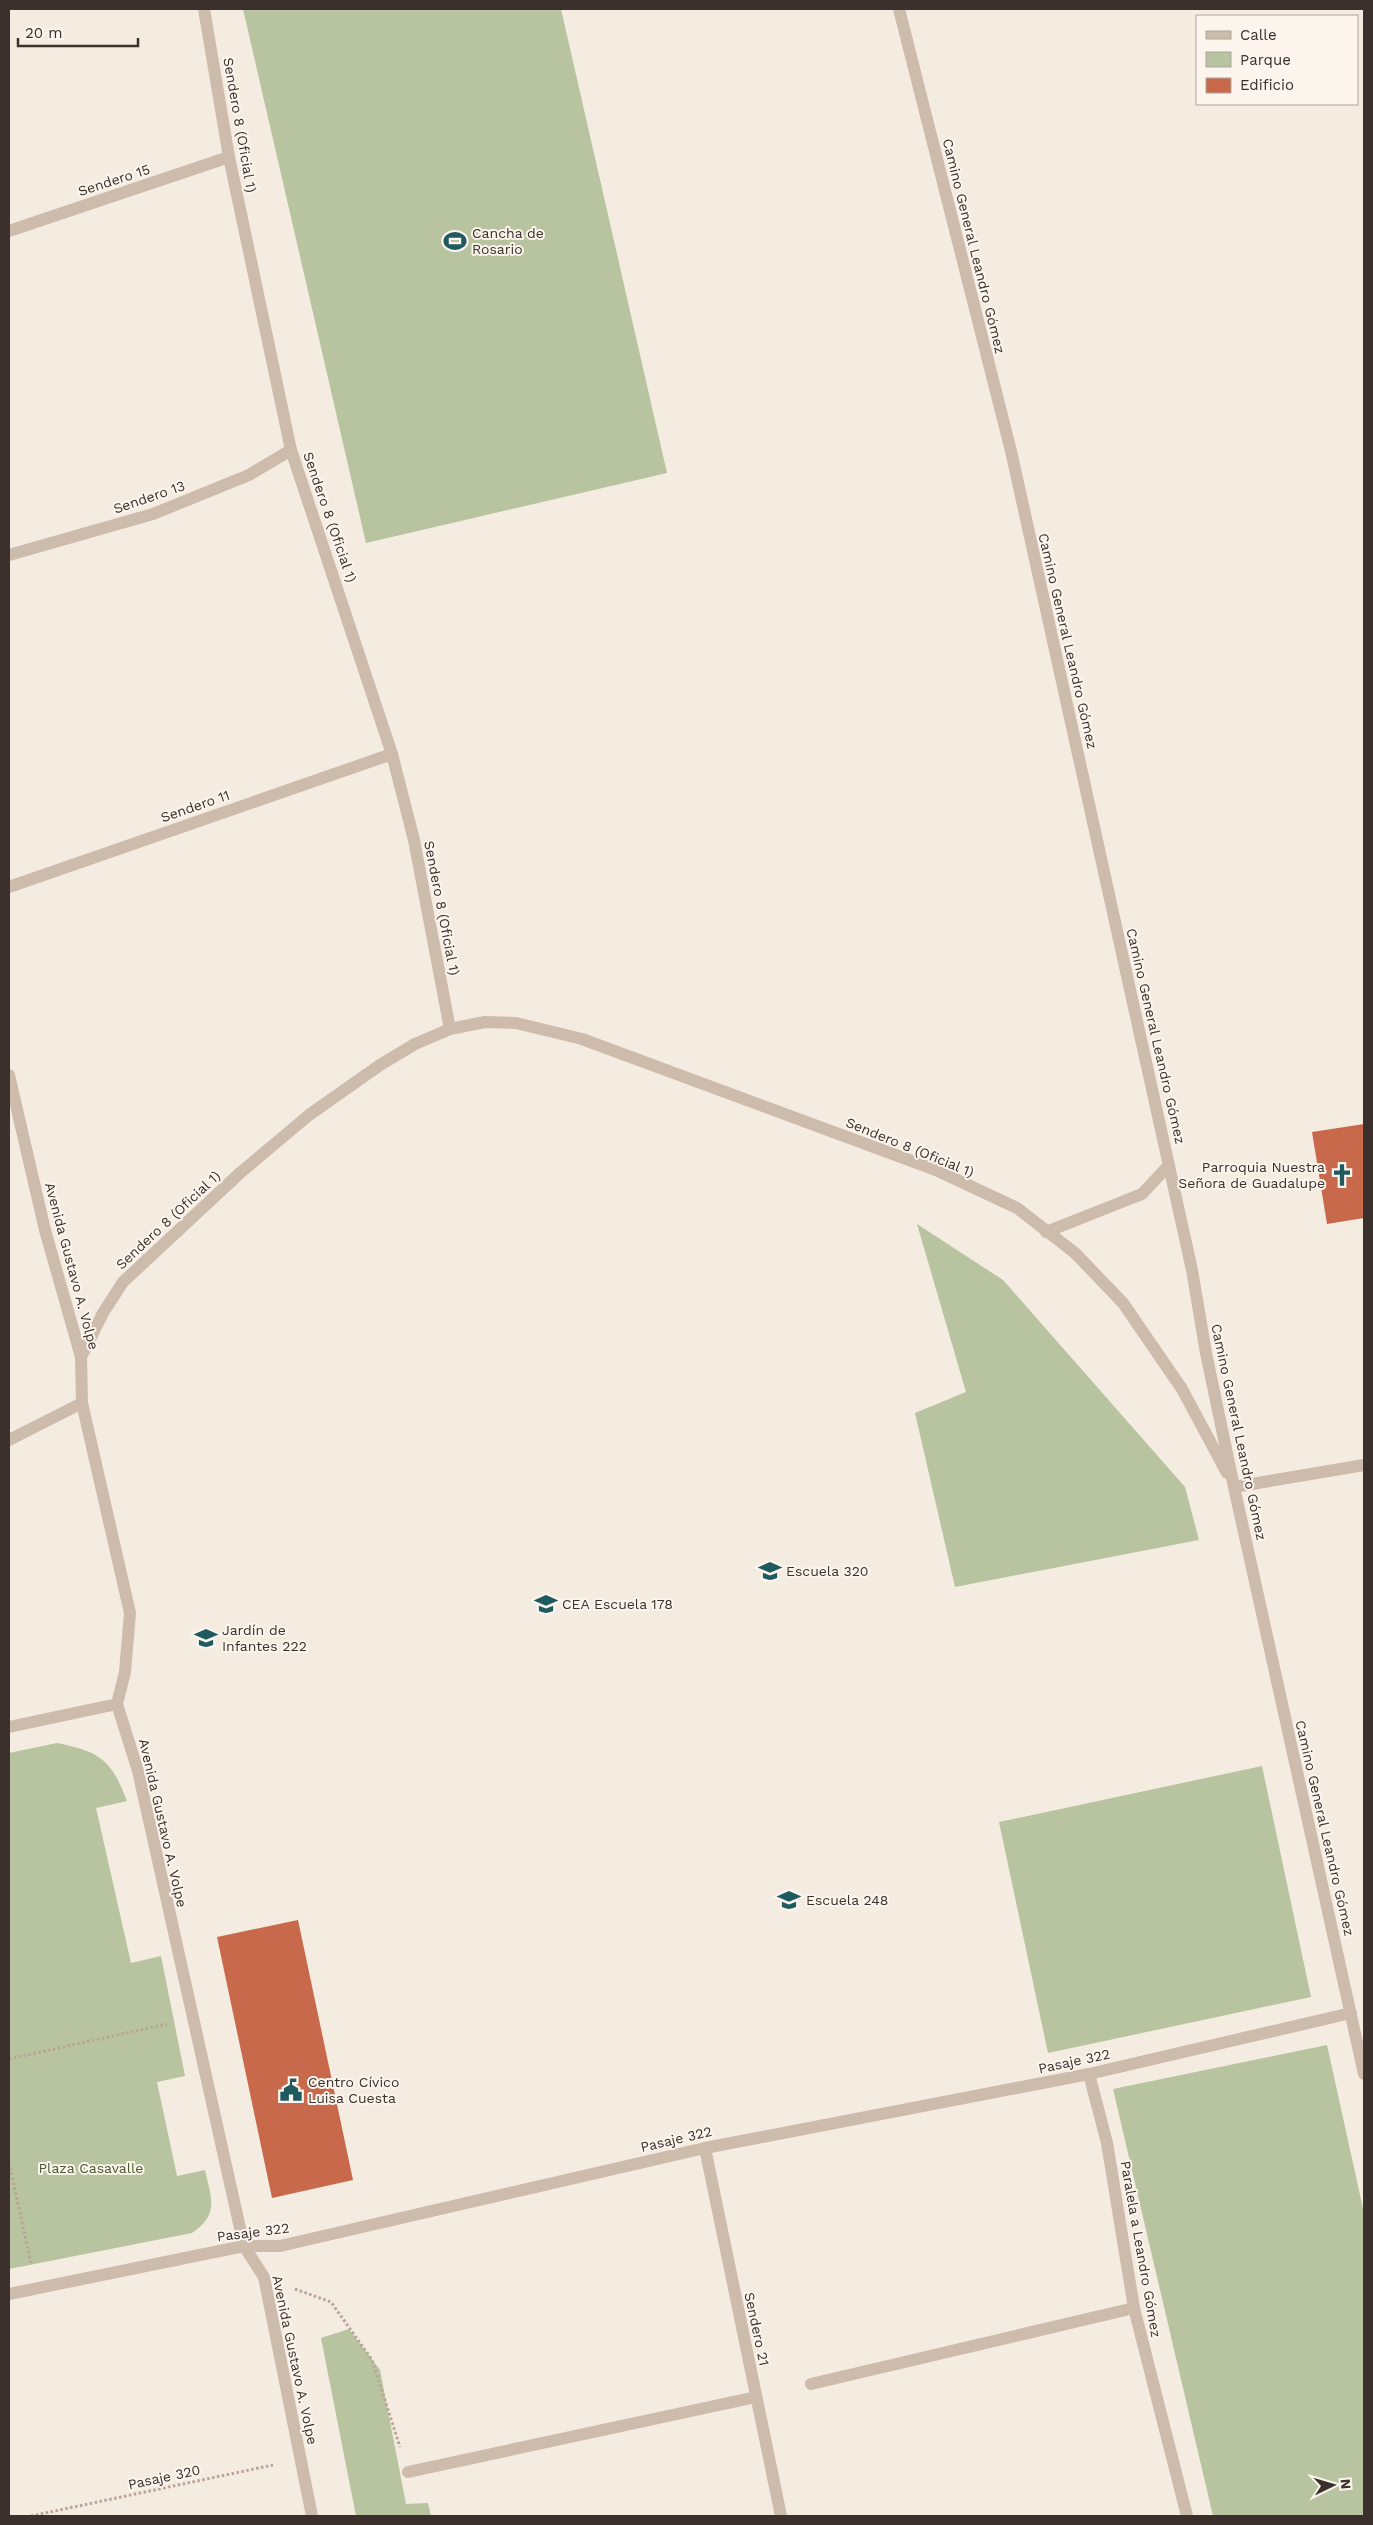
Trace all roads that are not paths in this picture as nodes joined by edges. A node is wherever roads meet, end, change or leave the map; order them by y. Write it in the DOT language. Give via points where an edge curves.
graph roads {
  1 [pos="204,9"];
  2 [pos="899,9"];
  3 [pos="229,157"];
  4 [pos="9,231"];
  5 [pos="291,450"];
  6 [pos="9,555"];
  7 [pos="392,754"];
  8 [pos="9,887"];
  9 [pos="450,1029"];
  10 [pos="9,1075"];
  11 [pos="13,1116"];
  12 [pos="1169,1166"];
  13 [pos="1046,1232"];
  14 [pos="81,1357"];
  15 [pos="82,1403"];
  16 [pos="9,1440"];
  17 [pos="1364,1465"];
  18 [pos="1234,1487"];
  19 [pos="117,1704"];
  20 [pos="9,1727"];
  21 [pos="1351,2013"];
  22 [pos="1089,2074"];
  23 [pos="1364,2074"];
  24 [pos="705,2148"];
  25 [pos="244,2246"];
  26 [pos="9,2294"];
  27 [pos="1134,2308"];
  28 [pos="812,2384"];
  29 [pos="756,2397"];
  30 [pos="408,2472"];
  31 [pos="312,2516"];
  32 [pos="781,2516"];
  33 [pos="1187,2516"];
  1 -- 3 [label="street, Sendero 8 (Oficial 1)"];
  2 -- 12 [label="street, Camino General Leandro Gómez" via="1011,451"];
  3 -- 4 [label="street, Sendero 15"];
  3 -- 5 [label="street, Sendero 8 (Oficial 1)"];
  5 -- 6 [label="street, Sendero 13" via="250,475 154,514"];
  5 -- 7 [label="street, Sendero 8 (Oficial 1)"];
  7 -- 8 [label="street, Sendero 11"];
  7 -- 9 [label="street, Sendero 8 (Oficial 1)" via="414,840"];
  9 -- 13 [label="street, Sendero 8 (Oficial 1)" via="485,1022 516,1024 582,1039 936,1170 1017,1208"];
  9 -- 14 [label="street, Sendero 8 (Oficial 1)" via="380,1064 309,1115 240,1173 123,1282"];
  10 -- 11 [label="street, Avenida Gustavo A. Volpe"];
  11 -- 14 [label="street, Avenida Gustavo A. Volpe"];
  12 -- 13 [label="street" via="1142,1194"];
  12 -- 18 [label="street, Camino General Leandro Gómez"];
  13 -- 18 [label="street, Sendero 8 (Oficial 1)" via="1075,1254 1123,1303 1182,1389"];
  14 -- 15 [label="street, Avenida Gustavo A. Volpe"];
  15 -- 16 [label="street"];
  15 -- 19 [label="street, Avenida Gustavo A. Volpe" via="130,1614 125,1672"];
  17 -- 18 [label="street"];
  18 -- 21 [label="street, Camino General Leandro Gómez"];
  19 -- 20 [label="street"];
  19 -- 25 [label="street, Avenida Gustavo A. Volpe" via="138,1771"];
  21 -- 22 [label="street, Pasaje 322"];
  21 -- 23 [label="street, Camino General Leandro Gómez"];
  22 -- 24 [label="street, Pasaje 322"];
  22 -- 27 [label="street, Paralela a Leandro Gómez" via="1107,2143"];
  24 -- 25 [label="street, Pasaje 322" via="280,2246"];
  24 -- 29 [label="street, Sendero 21"];
  25 -- 26 [label="street, Pasaje 322"];
  25 -- 31 [label="street, Avenida Gustavo A. Volpe" via="264,2278"];
  27 -- 28 [label="street"];
  27 -- 33 [label="street, Paralela a Leandro Gómez"];
  29 -- 30 [label="street"];
  29 -- 32 [label="street, Sendero 21"];
}
